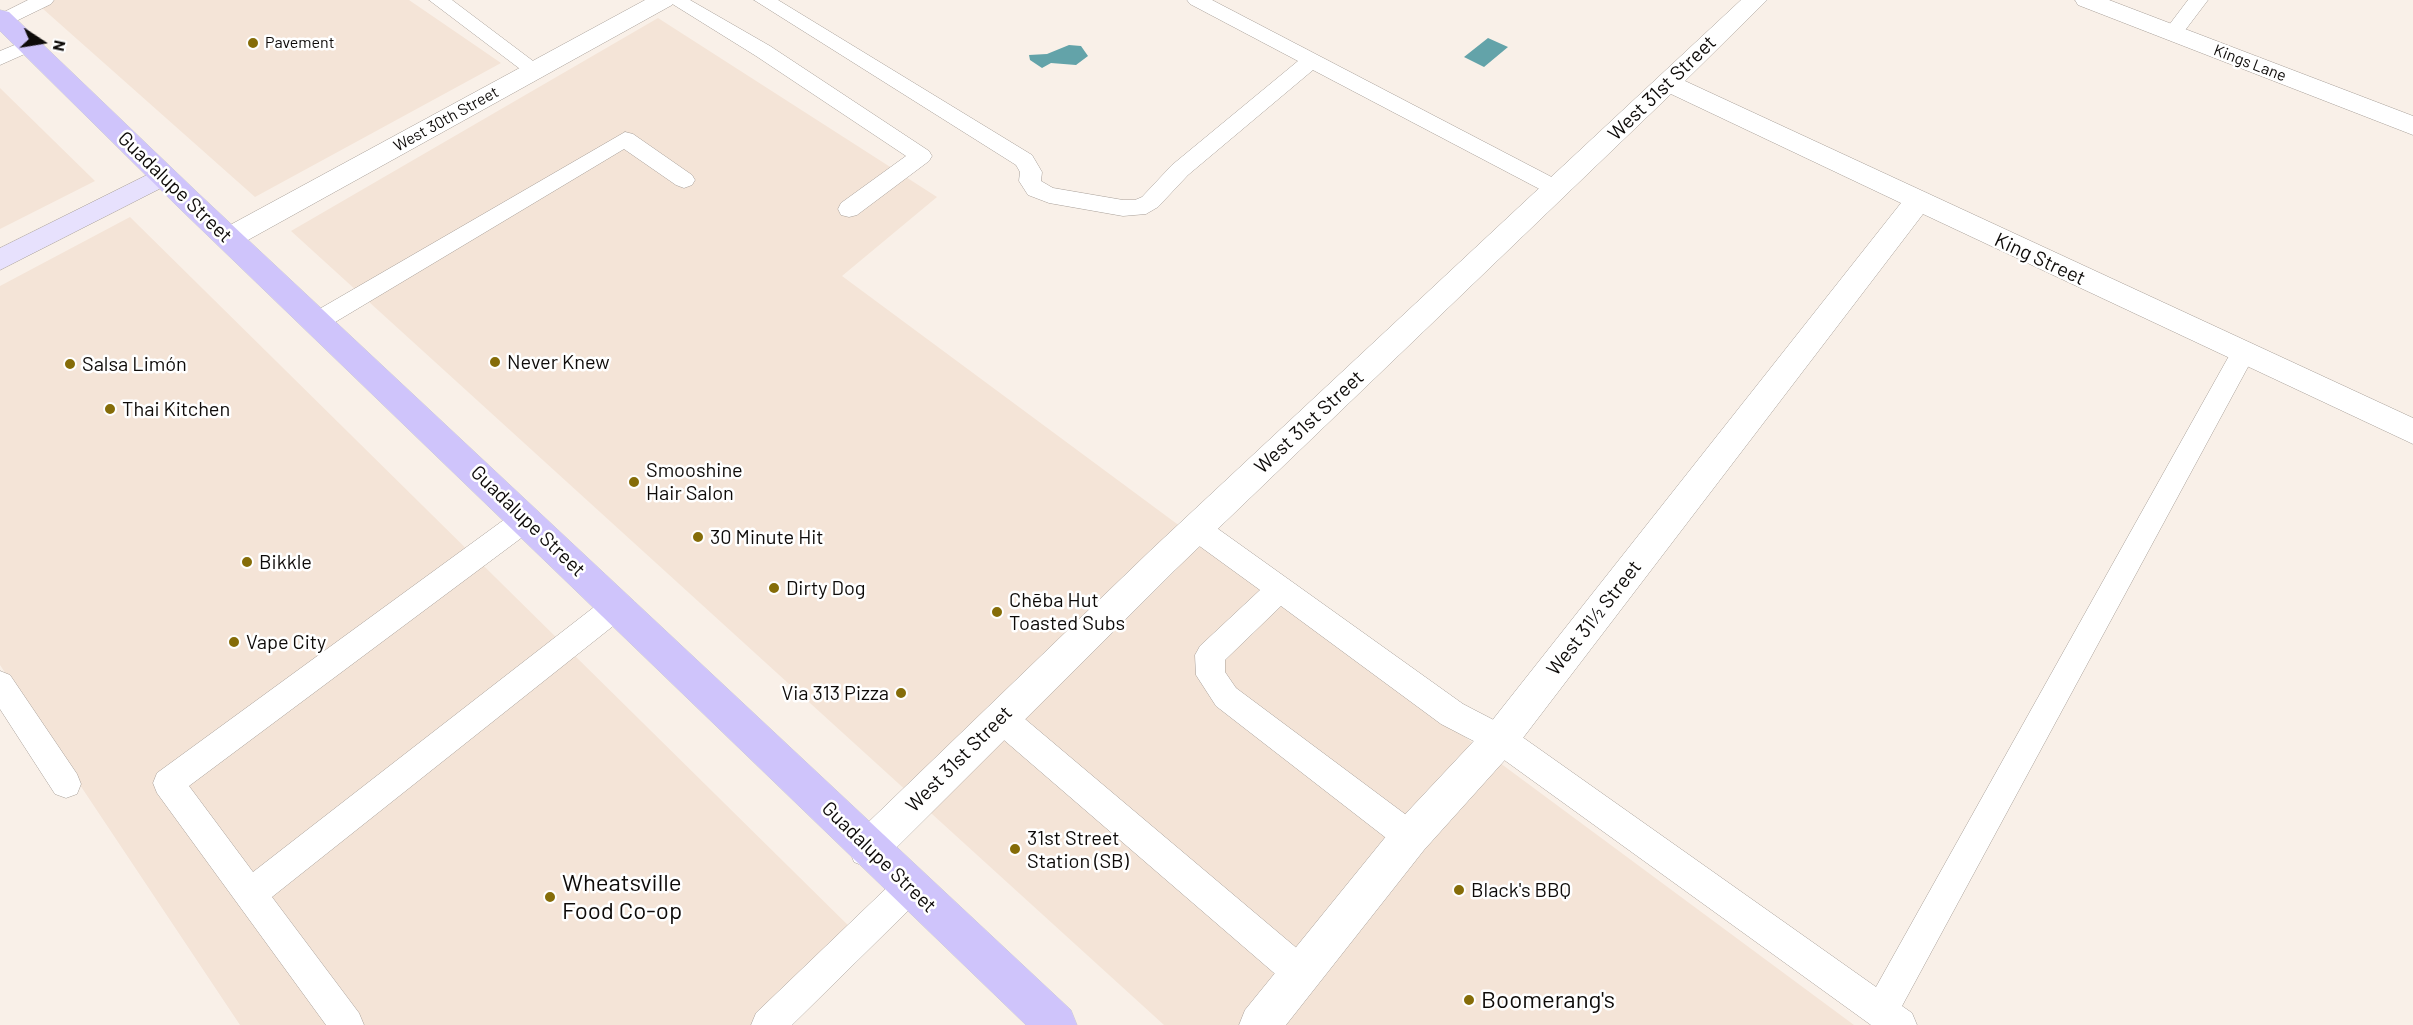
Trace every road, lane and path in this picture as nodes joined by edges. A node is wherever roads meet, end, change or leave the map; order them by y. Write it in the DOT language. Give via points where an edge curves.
graph roads {
  1 [pos="44,0"];
  2 [pos="439,0"];
  3 [pos="663,0"];
  4 [pos="676,0"];
  5 [pos="764,0"];
  6 [pos="1197,0"];
  7 [pos="2087,0"];
  8 [pos="2198,0"];
  9 [pos="1738,4"];
  10 [pos="2,19"];
  11 [pos="2173,33"];
  12 [pos="29,45"];
  13 [pos="0,59"];
  14 [pos="1312,60"];
  15 [pos="535,70"];
  16 [pos="1668,83"];
  17 [pos="2413,126"];
  18 [pos="163,176"];
  19 [pos="684,180"];
  20 [pos="1557,189"];
  21 [pos="1918,201"];
  22 [pos="849,209"];
  23 [pos="229,238"];
  24 [pos="0,260"];
  25 [pos="318,321"];
  26 [pos="2243,354"];
  27 [pos="2413,432"];
  28 [pos="526,519"];
  29 [pos="1197,529"];
  30 [pos="1279,590"];
  31 [pos="617,606"];
  32 [pos="0,684"];
  33 [pos="1001,718"];
  34 [pos="1500,739"];
  35 [pos="66,784"];
  36 [pos="1410,837"];
  37 [pos="868,849"];
  38 [pos="909,888"];
  39 [pos="251,894"];
  40 [pos="1300,973"];
  41 [pos="1891,1018"];
  42 [pos="347,1025"];
  43 [pos="768,1025"];
  44 [pos="1056,1025"];
  45 [pos="1260,1025"];
  1 -- 10 [label="lane"];
  2 -- 15 [label="lane"];
  3 -- 15 [label="street, West 30th Street"];
  4 -- 22 [label="lane" via="763,51 921,156"];
  5 -- 14 [label="lane" via="1024,160 1036,190 1123,208 1138,208 1150,202 1180,170"];
  6 -- 14 [label="lane"];
  7 -- 11 [label="street, Kings Lane"];
  8 -- 11 [label="lane"];
  9 -- 16 [label="street, West 31st Street"];
  10 -- 12 [label="main road, Guadalupe Street"];
  11 -- 17 [label="street, Kings Lane"];
  12 -- 13 [label="lane"];
  12 -- 18 [label="main road, Guadalupe Street"];
  14 -- 20 [label="lane"];
  15 -- 23 [label="street, West 30th Street"];
  16 -- 20 [label="street, West 31st Street"];
  16 -- 21 [label="street, King Street"];
  18 -- 23 [label="main road, Guadalupe Street"];
  18 -- 24 [label="street"];
  19 -- 25 [label="lane" via="625,138"];
  20 -- 29 [label="street, West 31st Street"];
  21 -- 26 [label="street, King Street"];
  21 -- 34 [label="street, West 31½ Street"];
  23 -- 25 [label="main road, Guadalupe Street"];
  25 -- 28 [label="main road, Guadalupe Street"];
  26 -- 27 [label="street, King Street"];
  26 -- 41 [label="lane"];
  28 -- 31 [label="main road, Guadalupe Street"];
  28 -- 39 [label="lane" via="168,783"];
  29 -- 30 [label="lane"];
  29 -- 33 [label="street, West 31st Street"];
  30 -- 34 [label="lane" via="1452,714"];
  30 -- 36 [label="lane" via="1210,655 1211,675 1226,697"];
  31 -- 37 [label="main road, Guadalupe Street"];
  31 -- 39 [label="lane"];
  32 -- 35 [label="lane"];
  33 -- 37 [label="street, West 31st Street"];
  33 -- 40 [label="lane"];
  34 -- 36 [label="street, West 31½ Street"];
  34 -- 41 [label="lane"];
  36 -- 40 [label="street, West 31½ Street"];
  37 -- 38 [label="main road, Guadalupe Street"];
  38 -- 43 [label="lane"];
  38 -- 44 [label="main road, Guadalupe Street"];
  39 -- 42 [label="lane"];
  40 -- 45 [label="street, West 31½ Street"];
}
